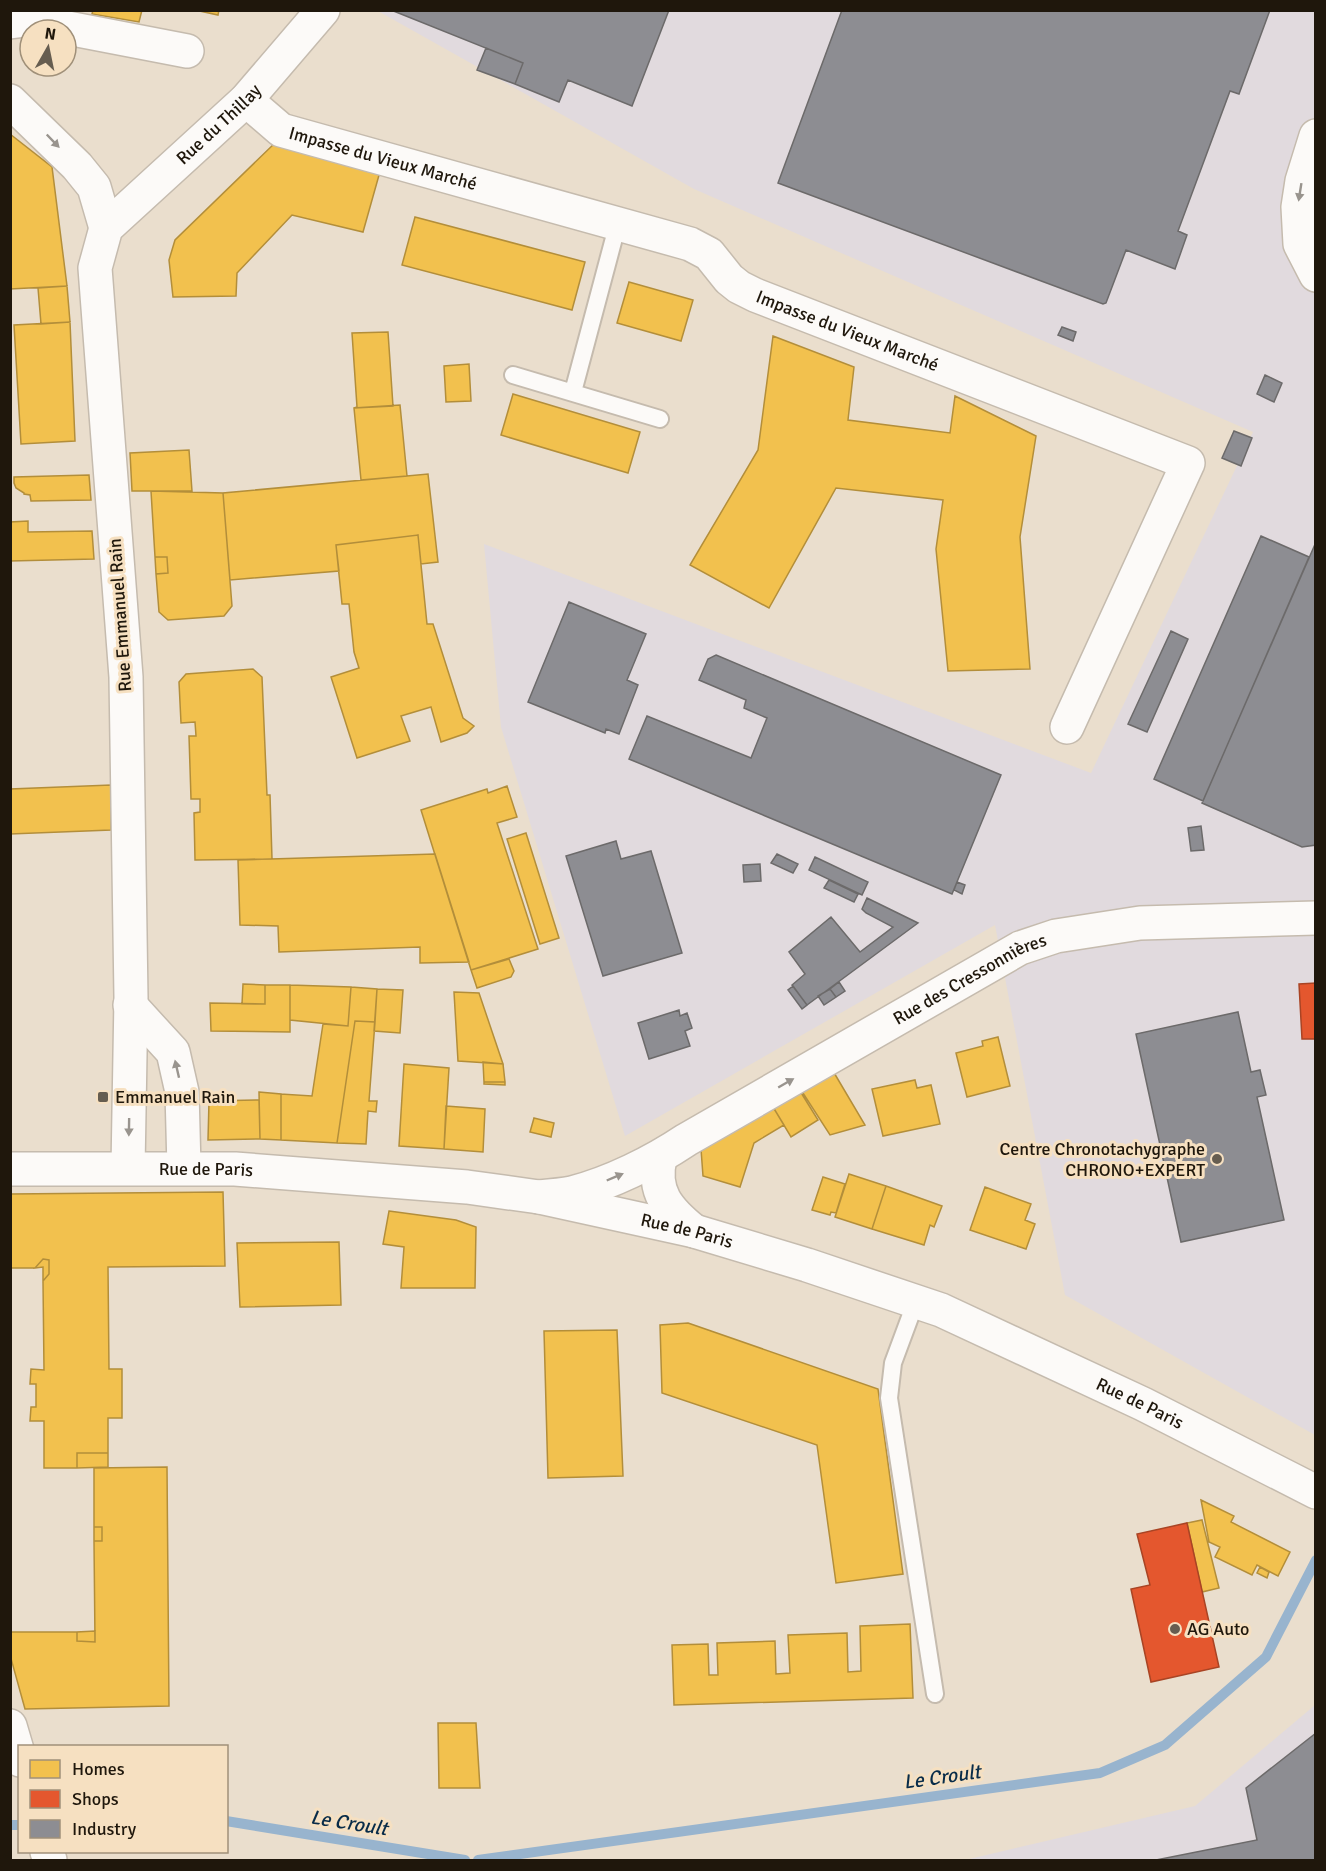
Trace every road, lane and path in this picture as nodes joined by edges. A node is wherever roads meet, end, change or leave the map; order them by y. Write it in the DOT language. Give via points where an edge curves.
graph roads {
  1 [pos="323,10"];
  2 [pos="10,22"];
  3 [pos="187,51"];
  4 [pos="10,100"];
  5 [pos="246,100"];
  6 [pos="1316,136"];
  7 [pos="618,223"];
  8 [pos="106,228"];
  9 [pos="1316,275"];
  10 [pos="513,375"];
  11 [pos="573,392"];
  12 [pos="660,419"];
  13 [pos="1067,727"];
  14 [pos="1316,918"];
  15 [pos="130,1005"];
  16 [pos="660,1158"];
  17 [pos="128,1168"];
  18 [pos="184,1168"];
  19 [pos="10,1169"];
  20 [pos="539,1197"];
  21 [pos="694,1231"];
  22 [pos="916,1301"];
  23 [pos="1316,1492"];
  24 [pos="936,1694"];
  25 [pos="10,1726"];
  26 [pos="18,1753"];
  1 -- 5 [label="street, Rue du Thillay"];
  2 -- 3 [label="street" via="26,20"];
  4 -- 8 [label="street, one-way" via="94,187"];
  5 -- 7 [label="street, Impasse du Vieux Marché" via="281,130"];
  5 -- 8 [label="street, Rue du Thillay"];
  6 -- 9 [label="street, one-way" via="1298,207 1300,244"];
  7 -- 11 [label="lane"];
  7 -- 13 [label="street, Impasse du Vieux Marché" via="690,244 710,254 729,279 754,295 1188,463"];
  8 -- 15 [label="street, Rue Emmanuel Rain" via="95,268 126,677"];
  10 -- 11 [label="lane"];
  11 -- 12 [label="lane"];
  16 -- 14 [label="street, Rue des Cressonnières, one-way" via="1020,948 1056,936 1140,923"];
  15 -- 17 [label="street, Rue Emmanuel Rain, one-way"];
  18 -- 15 [label="street, one-way" via="182,1092 173,1052"];
  20 -- 16 [label="street, Rue des Cressonnières, one-way" via="570,1194"];
  16 -- 21 [label="street" via="657,1186 668,1206"];
  17 -- 18 [label="street, Rue de Paris"];
  17 -- 19 [label="street, Rue de Paris"];
  18 -- 20 [label="street, Rue de Paris" via="382,1180"];
  20 -- 21 [label="street, Rue de Paris"];
  21 -- 22 [label="street, Rue de Paris"];
  22 -- 23 [label="street, Rue de Paris" via="1042,1355"];
  22 -- 24 [label="lane" via="893,1363 889,1398"];
  25 -- 26 [label="street"];
}
